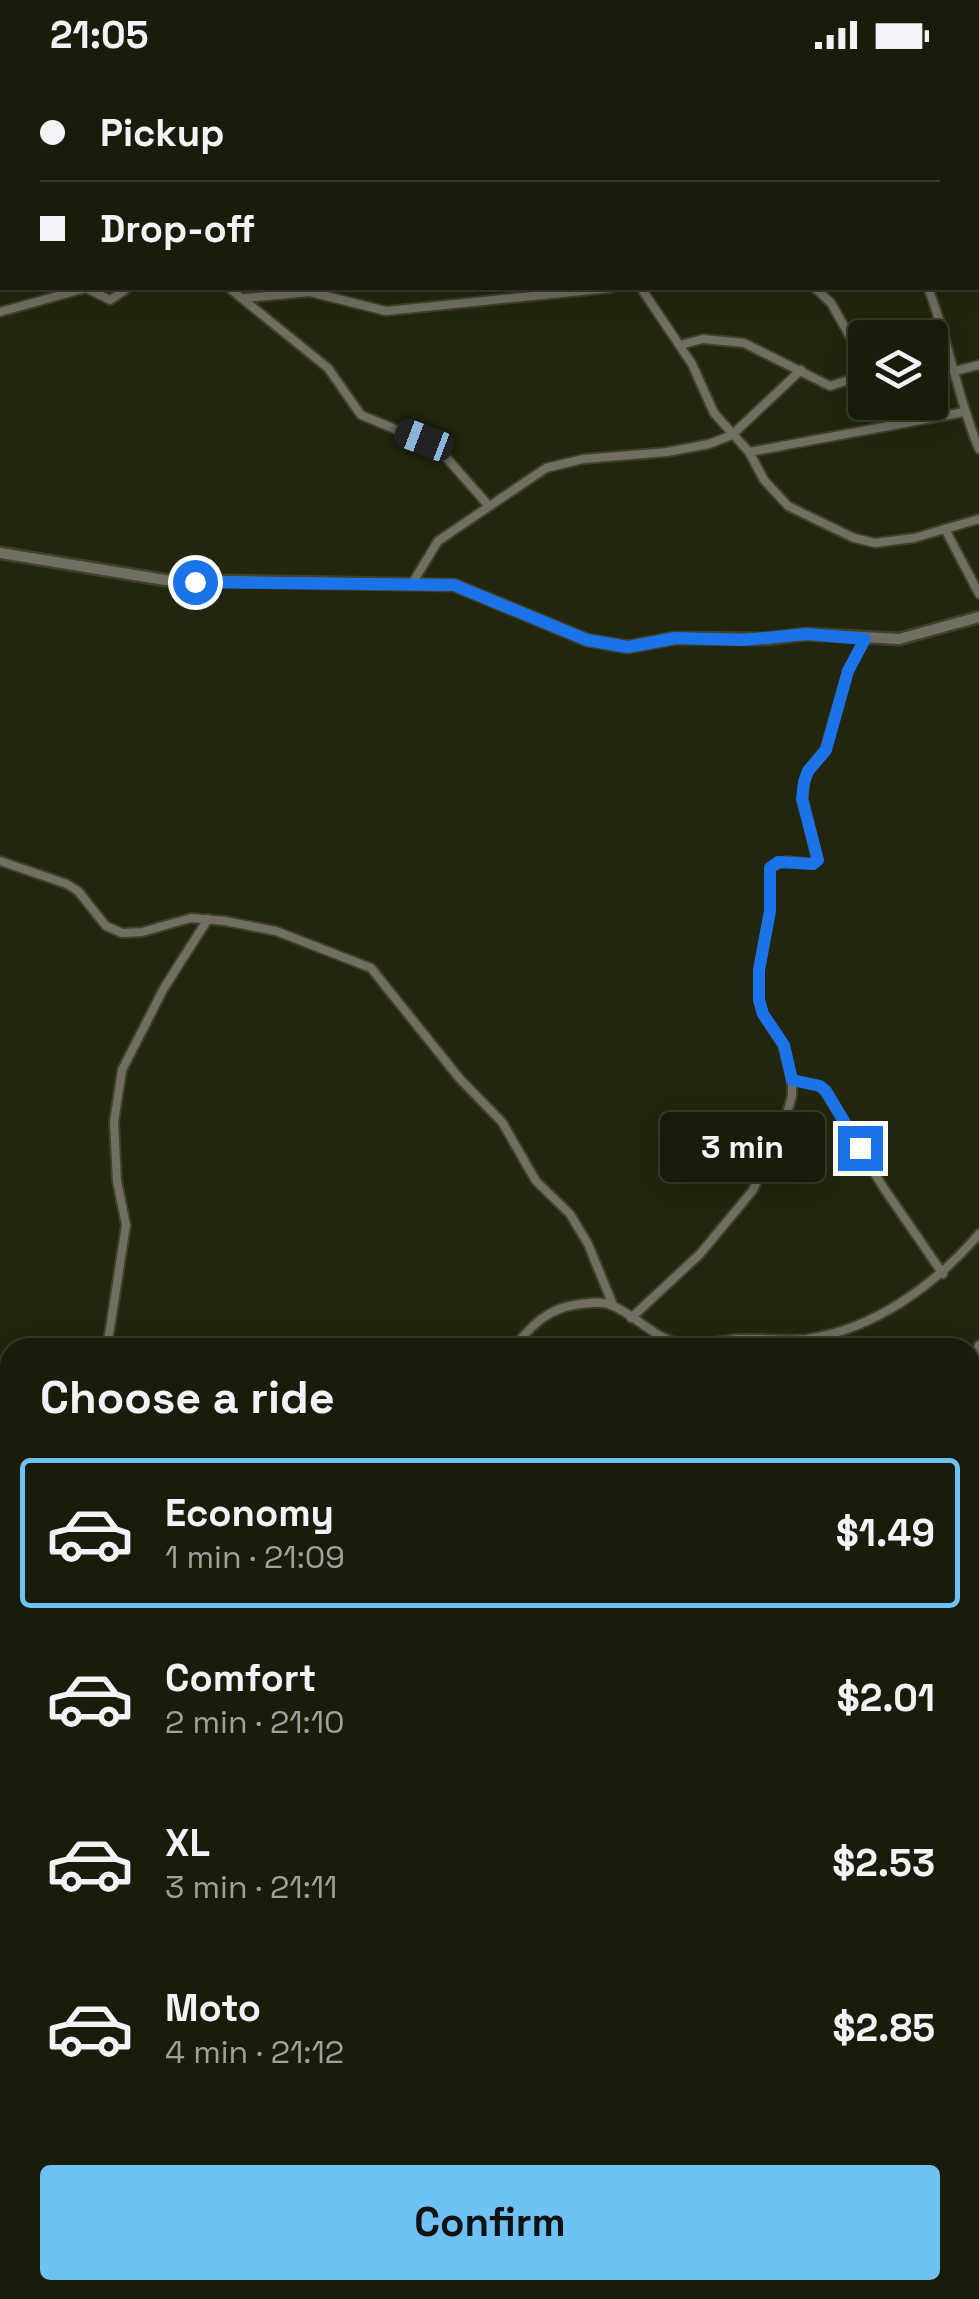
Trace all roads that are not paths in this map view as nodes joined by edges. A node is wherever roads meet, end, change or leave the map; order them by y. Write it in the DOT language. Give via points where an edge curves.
graph roads {
  1 [pos="79,290"];
  2 [pos="90,290"];
  3 [pos="125,290"];
  4 [pos="233,290"];
  5 [pos="591,290"];
  6 [pos="644,290"];
  7 [pos="817,290"];
  8 [pos="929,290"];
  9 [pos="246,298"];
  10 [pos="0,312"];
  11 [pos="848,334"];
  12 [pos="680,346"];
  13 [pos="979,365"];
  14 [pos="801,370"];
  15 [pos="956,372"];
  16 [pos="848,380"];
  17 [pos="964,412"];
  18 [pos="890,420"];
  19 [pos="892,425"];
  20 [pos="732,435"];
  21 [pos="979,449"];
  22 [pos="750,452"];
  23 [pos="489,506"];
  24 [pos="979,519"];
  25 [pos="945,529"];
  26 [pos="0,553"];
  27 [pos="413,582"];
  28 [pos="979,594"];
  29 [pos="979,617"];
  30 [pos="865,639"];
  31 [pos="0,861"];
  32 [pos="208,919"];
  33 [pos="792,1080"];
  34 [pos="979,1234"];
  35 [pos="943,1274"];
  36 [pos="603,1287"];
  37 [pos="594,1302"];
  38 [pos="613,1305"];
  39 [pos="631,1318"];
  40 [pos="109,1338"];
  41 [pos="522,1338"];
  42 [pos="667,1338"];
  43 [pos="808,1338"];
  1 -- 10 [label="street"];
  2 -- 3 [label="street" via="110,300"];
  4 -- 9 [label="street"];
  5 -- 9 [label="street" via="386,311 310,292"];
  6 -- 12 [label="street"];
  7 -- 11 [label="street"];
  8 -- 15 [label="street"];
  9 -- 23 [label="street" via="328,368 360,415 436,446"];
  12 -- 14 [label="street" via="724,338"];
  12 -- 20 [label="street"];
  13 -- 15 [label="street"];
  14 -- 16 [label="street" via="830,386"];
  14 -- 20 [label="street"];
  15 -- 17 [label="street"];
  17 -- 19 [label="street"];
  17 -- 21 [label="street"];
  18 -- 19 [label="street"];
  19 -- 22 [label="street"];
  20 -- 22 [label="street"];
  20 -- 23 [label="street" via="667,452 560,463"];
  22 -- 25 [label="street" via="788,506 854,538 891,543"];
  23 -- 27 [label="street" via="438,542"];
  24 -- 25 [label="street"];
  25 -- 28 [label="street"];
  26 -- 27 [label="street" via="165,580"];
  27 -- 30 [label="street" via="454,585 609,645 807,634"];
  29 -- 30 [label="street" via="920,636"];
  30 -- 33 [label="street" via="848,671 826,750 804,782 818,860 778,862 769,874 759,1000 784,1045"];
  31 -- 32 [label="street" via="67,884 106,926 122,933"];
  32 -- 36 [label="street" via="276,932 371,968 502,1122 536,1181 570,1214"];
  32 -- 40 [label="street" via="122,1070 114,1122 126,1224"];
  33 -- 35 [label="street" via="826,1091"];
  33 -- 39 [label="street" via="780,1137 753,1190 690,1264"];
  34 -- 35 [label="street"];
  35 -- 43 [label="street" via="887,1309"];
  36 -- 37 [label="street"];
  36 -- 38 [label="street"];
  37 -- 38 [label="street"];
  37 -- 41 [label="street" via="552,1310"];
  38 -- 39 [label="street"];
  39 -- 42 [label="street"];
}
